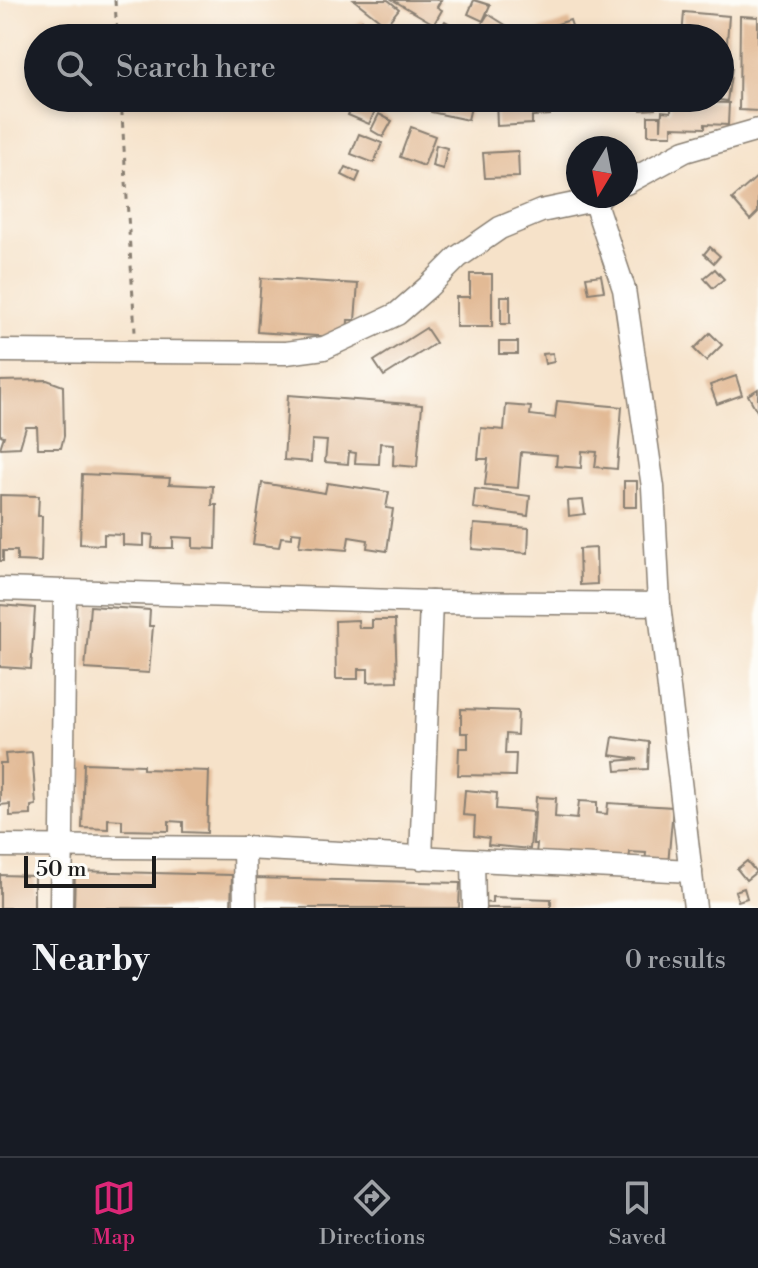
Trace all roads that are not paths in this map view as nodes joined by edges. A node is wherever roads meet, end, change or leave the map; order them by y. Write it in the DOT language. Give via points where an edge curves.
graph roads {
  1 [pos="758,130"];
  2 [pos="638,176"];
  3 [pos="566,205"];
  4 [pos="601,208"];
  5 [pos="0,351"];
  6 [pos="0,589"];
  7 [pos="65,592"];
  8 [pos="431,602"];
  9 [pos="659,604"];
  10 [pos="0,846"];
  11 [pos="62,848"];
  12 [pos="244,848"];
  13 [pos="421,858"];
  14 [pos="473,860"];
  15 [pos="691,871"];
  16 [pos="61,908"];
  17 [pos="245,908"];
  18 [pos="474,908"];
  19 [pos="695,908"];
  1 -- 2 [label="street" via="685,151"];
  3 -- 5 [label="street" via="500,228 458,257 397,314 324,348 286,353"];
  4 -- 9 [label="street" via="624,289 653,487"];
  6 -- 7 [label="street"];
  7 -- 8 [label="street"];
  7 -- 11 [label="street"];
  8 -- 9 [label="street"];
  8 -- 13 [label="street"];
  9 -- 15 [label="street"];
  10 -- 11 [label="street"];
  11 -- 12 [label="street"];
  11 -- 16 [label="street"];
  12 -- 13 [label="street"];
  12 -- 17 [label="street"];
  13 -- 14 [label="street"];
  14 -- 15 [label="street"];
  14 -- 18 [label="street"];
  15 -- 19 [label="street"];
}
